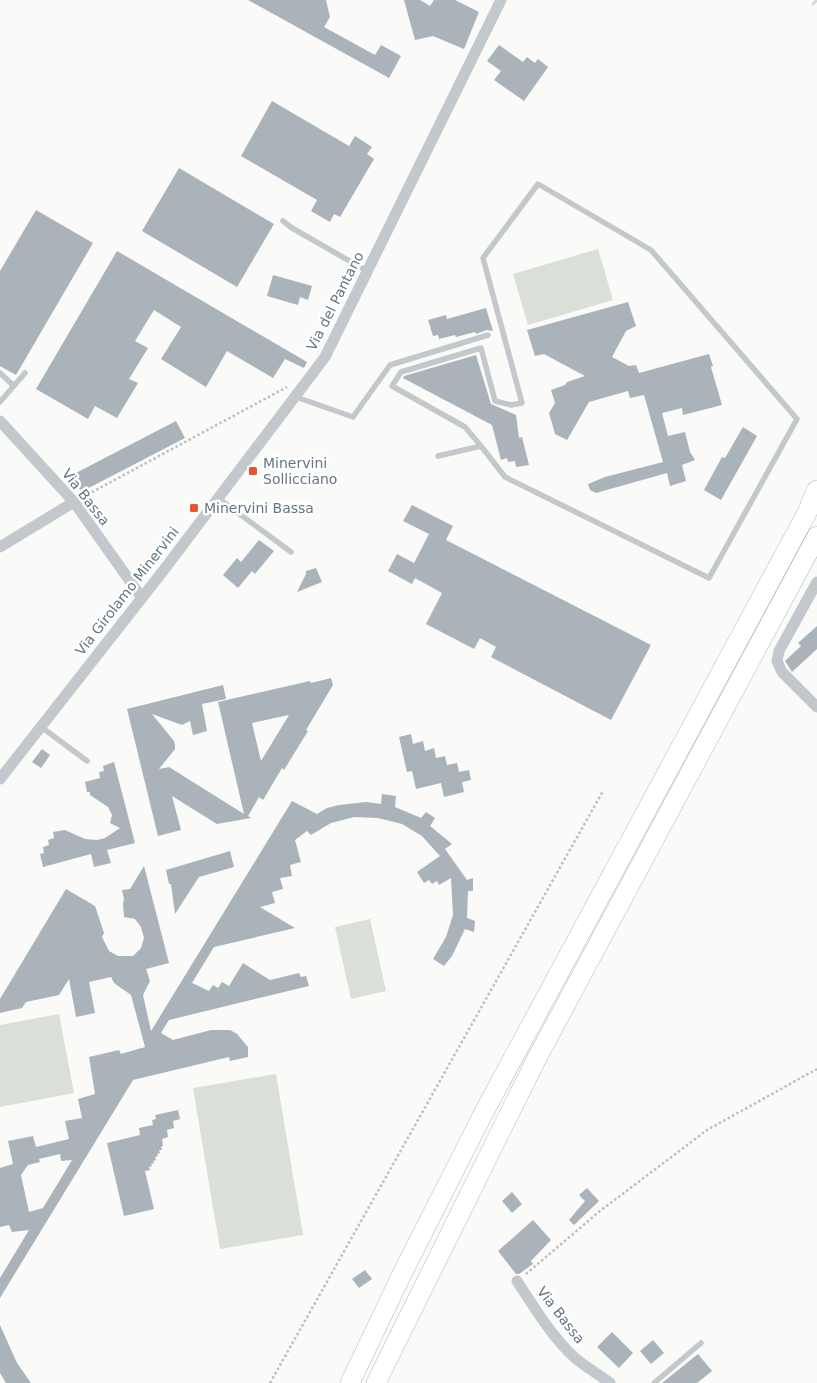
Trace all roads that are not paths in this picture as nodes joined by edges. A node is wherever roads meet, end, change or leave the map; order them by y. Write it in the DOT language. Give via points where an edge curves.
graph roads {
  1 [pos="501,0"];
  2 [pos="283,221"];
  3 [pos="367,271"];
  4 [pos="488,335"];
  5 [pos="0,373"];
  6 [pos="25,373"];
  7 [pos="313,373"];
  8 [pos="14,386"];
  9 [pos="296,397"];
  10 [pos="0,402"];
  11 [pos="0,421"];
  12 [pos="481,446"];
  13 [pos="438,456"];
  14 [pos="815,497"];
  15 [pos="218,498"];
  16 [pos="74,502"];
  17 [pos="817,536"];
  18 [pos="0,546"];
  19 [pos="291,552"];
  20 [pos="817,582"];
  21 [pos="142,598"];
  22 [pos="817,707"];
  23 [pos="40,726"];
  24 [pos="86,761"];
  25 [pos="0,779"];
  26 [pos="517,1281"];
  27 [pos="701,1343"];
  28 [pos="350,1383"];
  29 [pos="376,1383"];
  30 [pos="610,1383"];
  31 [pos="654,1383"];
  1 -- 3 [label="street, Via del Pantano"];
  2 -- 3 [label="lane"];
  3 -- 7 [label="street, Via del Pantano" via="325,357"];
  4 -- 9 [label="lane" via="390,365 353,417"];
  5 -- 8 [label="lane"];
  6 -- 8 [label="lane"];
  7 -- 9 [label="street, Via Girolamo Minervini"];
  8 -- 10 [label="lane"];
  9 -- 15 [label="street, Via Girolamo Minervini"];
  11 -- 16 [label="street, Via Bassa"];
  12 -- 12 [label="lane" via="466,427 392,386 401,372 481,348 495,401 511,405 522,402 483,258 538,184 651,250 797,419 709,578 505,477"];
  12 -- 13 [label="lane"];
  14 -- 28 [label="highway" via="483,1114"];
  15 -- 19 [label="lane"];
  15 -- 21 [label="street, Via Girolamo Minervini"];
  16 -- 18 [label="street"];
  16 -- 21 [label="street, Via Bassa"];
  17 -- 29 [label="highway" via="536,1060"];
  20 -- 22 [label="street" via="777,660 782,672"];
  21 -- 23 [label="street, Via Girolamo Minervini"];
  23 -- 24 [label="lane"];
  23 -- 25 [label="street, Via Girolamo Minervini"];
  26 -- 30 [label="street, Via Bassa" via="560,1341 575,1357"];
  27 -- 31 [label="lane"];
}
